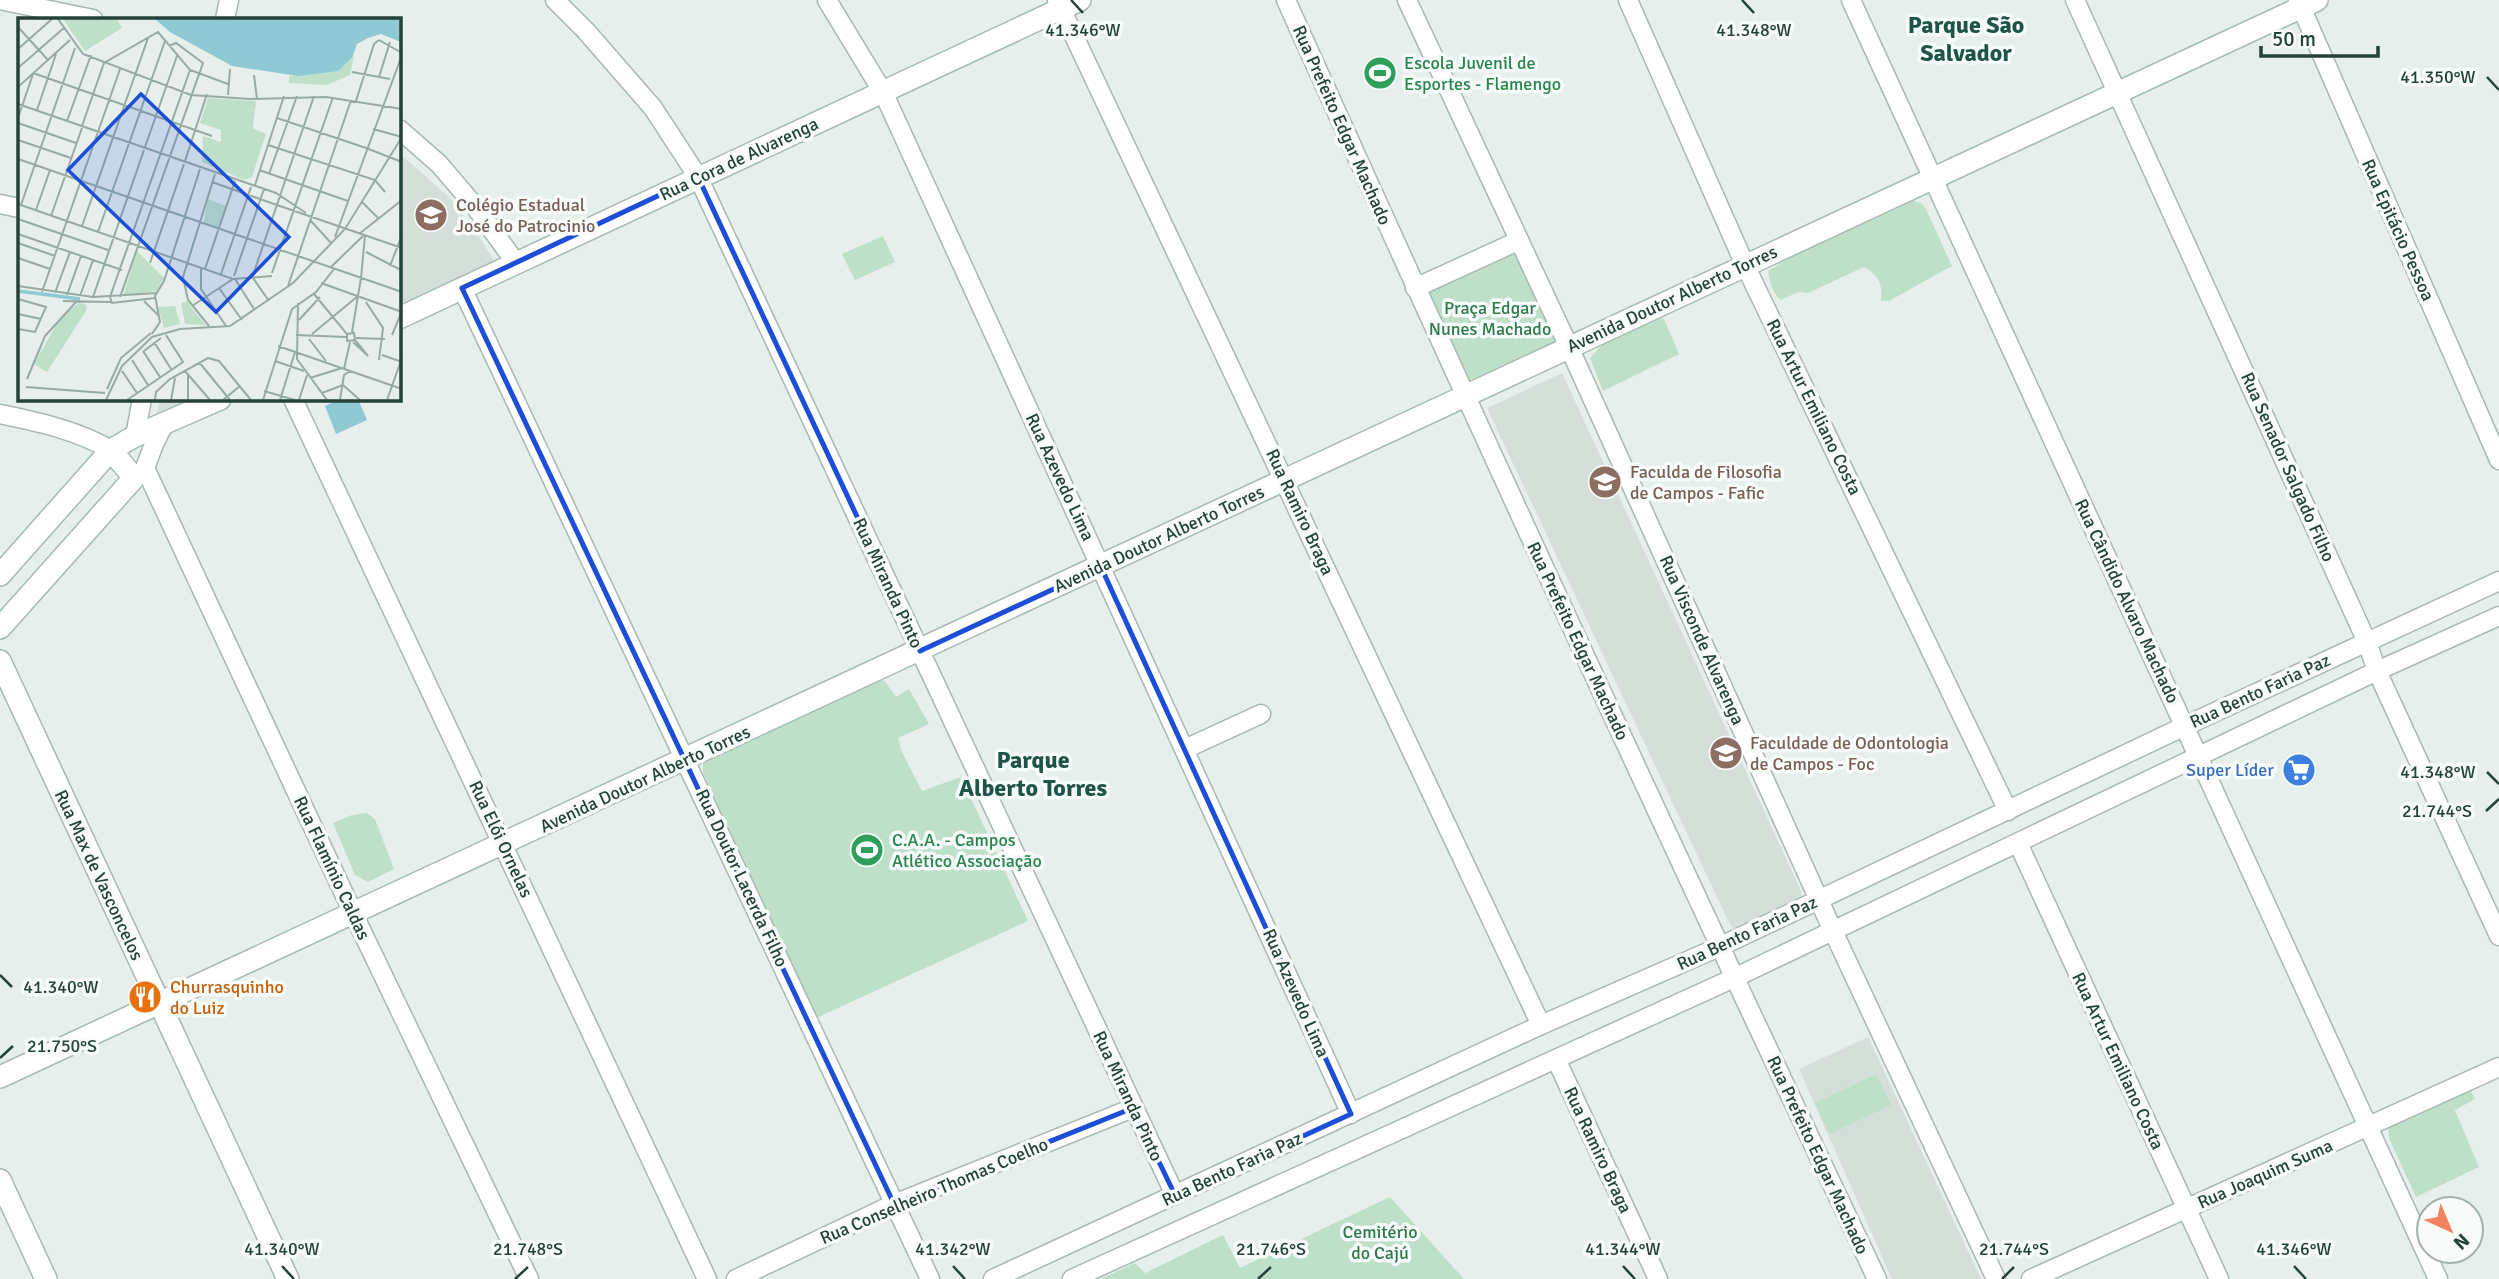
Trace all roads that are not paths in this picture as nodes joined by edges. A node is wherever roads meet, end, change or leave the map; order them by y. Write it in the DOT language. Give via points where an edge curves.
graph roads {
  1 [pos="0,0"];
  2 [pos="229,0"];
  3 [pos="555,0"];
  4 [pos="827,0"];
  5 [pos="1286,0"];
  6 [pos="1408,0"];
  7 [pos="1628,0"];
  8 [pos="1851,0"];
  9 [pos="2076,0"];
  10 [pos="1066,3"];
  11 [pos="2305,3"];
  12 [pos="88,18"];
  13 [pos="225,18"];
  14 [pos="884,93"];
  15 [pos="2119,93"];
  16 [pos="401,131"];
  17 [pos="698,177"];
  18 [pos="1932,178"];
  19 [pos="0,204"];
  20 [pos="18,208"];
  21 [pos="1518,241"];
  22 [pos="516,263"];
  23 [pos="1745,265"];
  24 [pos="463,288"];
  25 [pos="1415,288"];
  26 [pos="401,317"];
  27 [pos="1569,348"];
  28 [pos="1465,396"];
  29 [pos="142,401"];
  30 [pos="215,401"];
  31 [pos="294,401"];
  32 [pos="0,414"];
  33 [pos="165,422"];
  34 [pos="135,436"];
  35 [pos="111,450"];
  36 [pos="2499,460"];
  37 [pos="140,473"];
  38 [pos="1285,479"];
  39 [pos="1101,567"];
  40 [pos="0,575"];
  41 [pos="2499,581"];
  42 [pos="2499,616"];
  43 [pos="0,628"];
  44 [pos="2367,642"];
  45 [pos="920,651"];
  46 [pos="0,661"];
  47 [pos="2377,671"];
  48 [pos="1261,715"];
  49 [pos="2185,726"];
  50 [pos="1185,749"];
  51 [pos="2199,756"];
  52 [pos="686,759"];
  53 [pos="2007,811"];
  54 [pos="2018,843"];
  55 [pos="504,845"];
  56 [pos="1819,899"];
  57 [pos="354,915"];
  58 [pos="1833,931"];
  59 [pos="2499,936"];
  60 [pos="1719,947"];
  61 [pos="1734,978"];
  62 [pos="158,1004"];
  63 [pos="1541,1025"];
  64 [pos="1556,1059"];
  65 [pos="2499,1067"];
  66 [pos="0,1077"];
  67 [pos="1133,1108"];
  68 [pos="1350,1114"];
  69 [pos="2367,1127"];
  70 [pos="0,1180"];
  71 [pos="1175,1195"];
  72 [pos="894,1204"];
  73 [pos="2187,1209"];
  74 [pos="46,1279"];
  75 [pos="288,1279"];
  76 [pos="529,1279"];
  77 [pos="707,1279"];
  78 [pos="736,1279"];
  79 [pos="930,1279"];
  80 [pos="993,1279"];
  81 [pos="1072,1279"];
  82 [pos="1658,1279"];
  83 [pos="1877,1279"];
  84 [pos="1996,1279"];
  85 [pos="2031,1279"];
  86 [pos="2219,1279"];
  87 [pos="2438,1279"];
  1 -- 12 [label="street"];
  2 -- 13 [label="street"];
  3 -- 17 [label="street, Rua Miranda Pinto" via="653,108"];
  4 -- 14 [label="street, Rua Azevedo Lima"];
  5 -- 25 [label="street, Rua Prefeito Edgar Machado"];
  6 -- 21 [label="street, Rua Visconde Alvarenga"];
  7 -- 23 [label="street, Rua Artur Emiliano Costa"];
  8 -- 18 [label="street, Rua Cândido Alvaro Machado"];
  9 -- 15 [label="street, Rua Senador Salgado Filho"];
  10 -- 14 [label="main road, Rua Cora de Alvarenga"];
  10 -- 38 [label="street, Rua Ramiro Braga"];
  11 -- 15 [label="main road, Avenida Doutor Alberto Torres"];
  11 -- 36 [label="street, Rua Epitácio Pessoa"];
  14 -- 17 [label="main road, Rua Cora de Alvarenga"];
  14 -- 39 [label="street, Rua Azevedo Lima"];
  15 -- 18 [label="main road, Avenida Doutor Alberto Torres"];
  15 -- 44 [label="street, Rua Senador Salgado Filho"];
  16 -- 22 [label="street" via="439,164"];
  17 -- 22 [label="main road, Rua Cora de Alvarenga"];
  17 -- 45 [label="street, Rua Miranda Pinto"];
  18 -- 23 [label="main road, Avenida Doutor Alberto Torres"];
  18 -- 49 [label="street, Rua Cândido Alvaro Machado"];
  19 -- 20 [label="street"];
  21 -- 25 [label="street"];
  21 -- 27 [label="street, Rua Visconde Alvarenga"];
  22 -- 24 [label="main road, Rua Cora de Alvarenga"];
  23 -- 27 [label="main road, Avenida Doutor Alberto Torres"];
  23 -- 53 [label="street, Rua Artur Emiliano Costa"];
  24 -- 26 [label="main road, Rua Cora de Alvarenga"];
  24 -- 52 [label="street, Rua Doutor Lacerda Filho"];
  25 -- 28 [label="street, Rua Prefeito Edgar Machado"];
  27 -- 28 [label="main road, Avenida Doutor Alberto Torres"];
  27 -- 56 [label="street, Rua Visconde Alvarenga"];
  28 -- 38 [label="main road, Avenida Doutor Alberto Torres"];
  28 -- 60 [label="street, Rua Prefeito Edgar Machado"];
  29 -- 34 [label="street"];
  30 -- 33 [label="main road"];
  31 -- 55 [label="street, Rua Elói Ornelas"];
  32 -- 35 [label="street" via="52,425"];
  33 -- 34 [label="main road"];
  33 -- 37 [label="street"];
  34 -- 35 [label="main road"];
  35 -- 37 [label="main road"];
  35 -- 40 [label="main road"];
  37 -- 43 [label="main road"];
  37 -- 57 [label="street, Rua Flamínio Caldas"];
  38 -- 39 [label="main road, Avenida Doutor Alberto Torres"];
  38 -- 63 [label="street, Rua Ramiro Braga"];
  39 -- 45 [label="main road, Avenida Doutor Alberto Torres"];
  39 -- 50 [label="street, Rua Azevedo Lima"];
  41 -- 44 [label="street, Rua Bento Faria Paz"];
  42 -- 47 [label="street, Rua Bento Faria Paz"];
  44 -- 47 [label="street, Rua Senador Salgado Filho"];
  44 -- 49 [label="street, Rua Bento Faria Paz"];
  45 -- 52 [label="main road, Avenida Doutor Alberto Torres"];
  45 -- 67 [label="street, Rua Miranda Pinto"];
  46 -- 62 [label="main road, Rua Max de Vasconcelos"];
  47 -- 51 [label="street, Rua Bento Faria Paz"];
  47 -- 59 [label="street, Rua Senador Salgado Filho"];
  48 -- 50 [label="street"];
  49 -- 51 [label="street, Rua Cândido Alvaro Machado"];
  49 -- 53 [label="street, Rua Bento Faria Paz"];
  50 -- 68 [label="street, Rua Azevedo Lima"];
  51 -- 54 [label="street, Rua Bento Faria Paz"];
  51 -- 69 [label="street, Rua Cândido Alvaro Machado"];
  52 -- 55 [label="main road, Avenida Doutor Alberto Torres"];
  52 -- 72 [label="street, Rua Doutor Lacerda Filho"];
  53 -- 56 [label="street, Rua Bento Faria Paz"];
  54 -- 58 [label="street, Rua Bento Faria Paz"];
  54 -- 73 [label="street, Rua Artur Emiliano Costa"];
  55 -- 57 [label="main road, Avenida Doutor Alberto Torres"];
  55 -- 77 [label="street, Rua Elói Ornelas"];
  56 -- 58 [label="street, Rua Visconde Alvarenga"];
  56 -- 60 [label="street, Rua Bento Faria Paz"];
  57 -- 62 [label="main road, Avenida Doutor Alberto Torres"];
  57 -- 76 [label="street, Rua Flamínio Caldas"];
  58 -- 61 [label="street, Rua Bento Faria Paz"];
  58 -- 84 [label="street, Rua Visconde Alvarenga"];
  60 -- 61 [label="street, Rua Prefeito Edgar Machado"];
  60 -- 63 [label="street, Rua Bento Faria Paz"];
  61 -- 64 [label="street, Rua Bento Faria Paz"];
  61 -- 83 [label="street, Rua Prefeito Edgar Machado"];
  62 -- 66 [label="main road, Avenida Doutor Alberto Torres"];
  62 -- 75 [label="main road, Rua Max de Vasconcelos"];
  63 -- 68 [label="street, Rua Bento Faria Paz"];
  64 -- 81 [label="street, Rua Bento Faria Paz"];
  64 -- 82 [label="street, Rua Ramiro Braga"];
  65 -- 69 [label="street, Rua Joaquim Suma"];
  67 -- 71 [label="street, Rua Miranda Pinto"];
  67 -- 72 [label="street, Rua Conselheiro Thomas Coelho"];
  68 -- 71 [label="street, Rua Bento Faria Paz"];
  69 -- 73 [label="street, Rua Joaquim Suma"];
  69 -- 87 [label="street, Rua Cândido Alvaro Machado"];
  70 -- 74 [label="main road"];
  71 -- 80 [label="street, Rua Bento Faria Paz"];
  72 -- 78 [label="street, Rua Conselheiro Thomas Coelho"];
  72 -- 79 [label="street, Rua Doutor Lacerda Filho"];
  73 -- 85 [label="street, Rua Joaquim Suma"];
  73 -- 86 [label="street, Rua Artur Emiliano Costa"];
}
